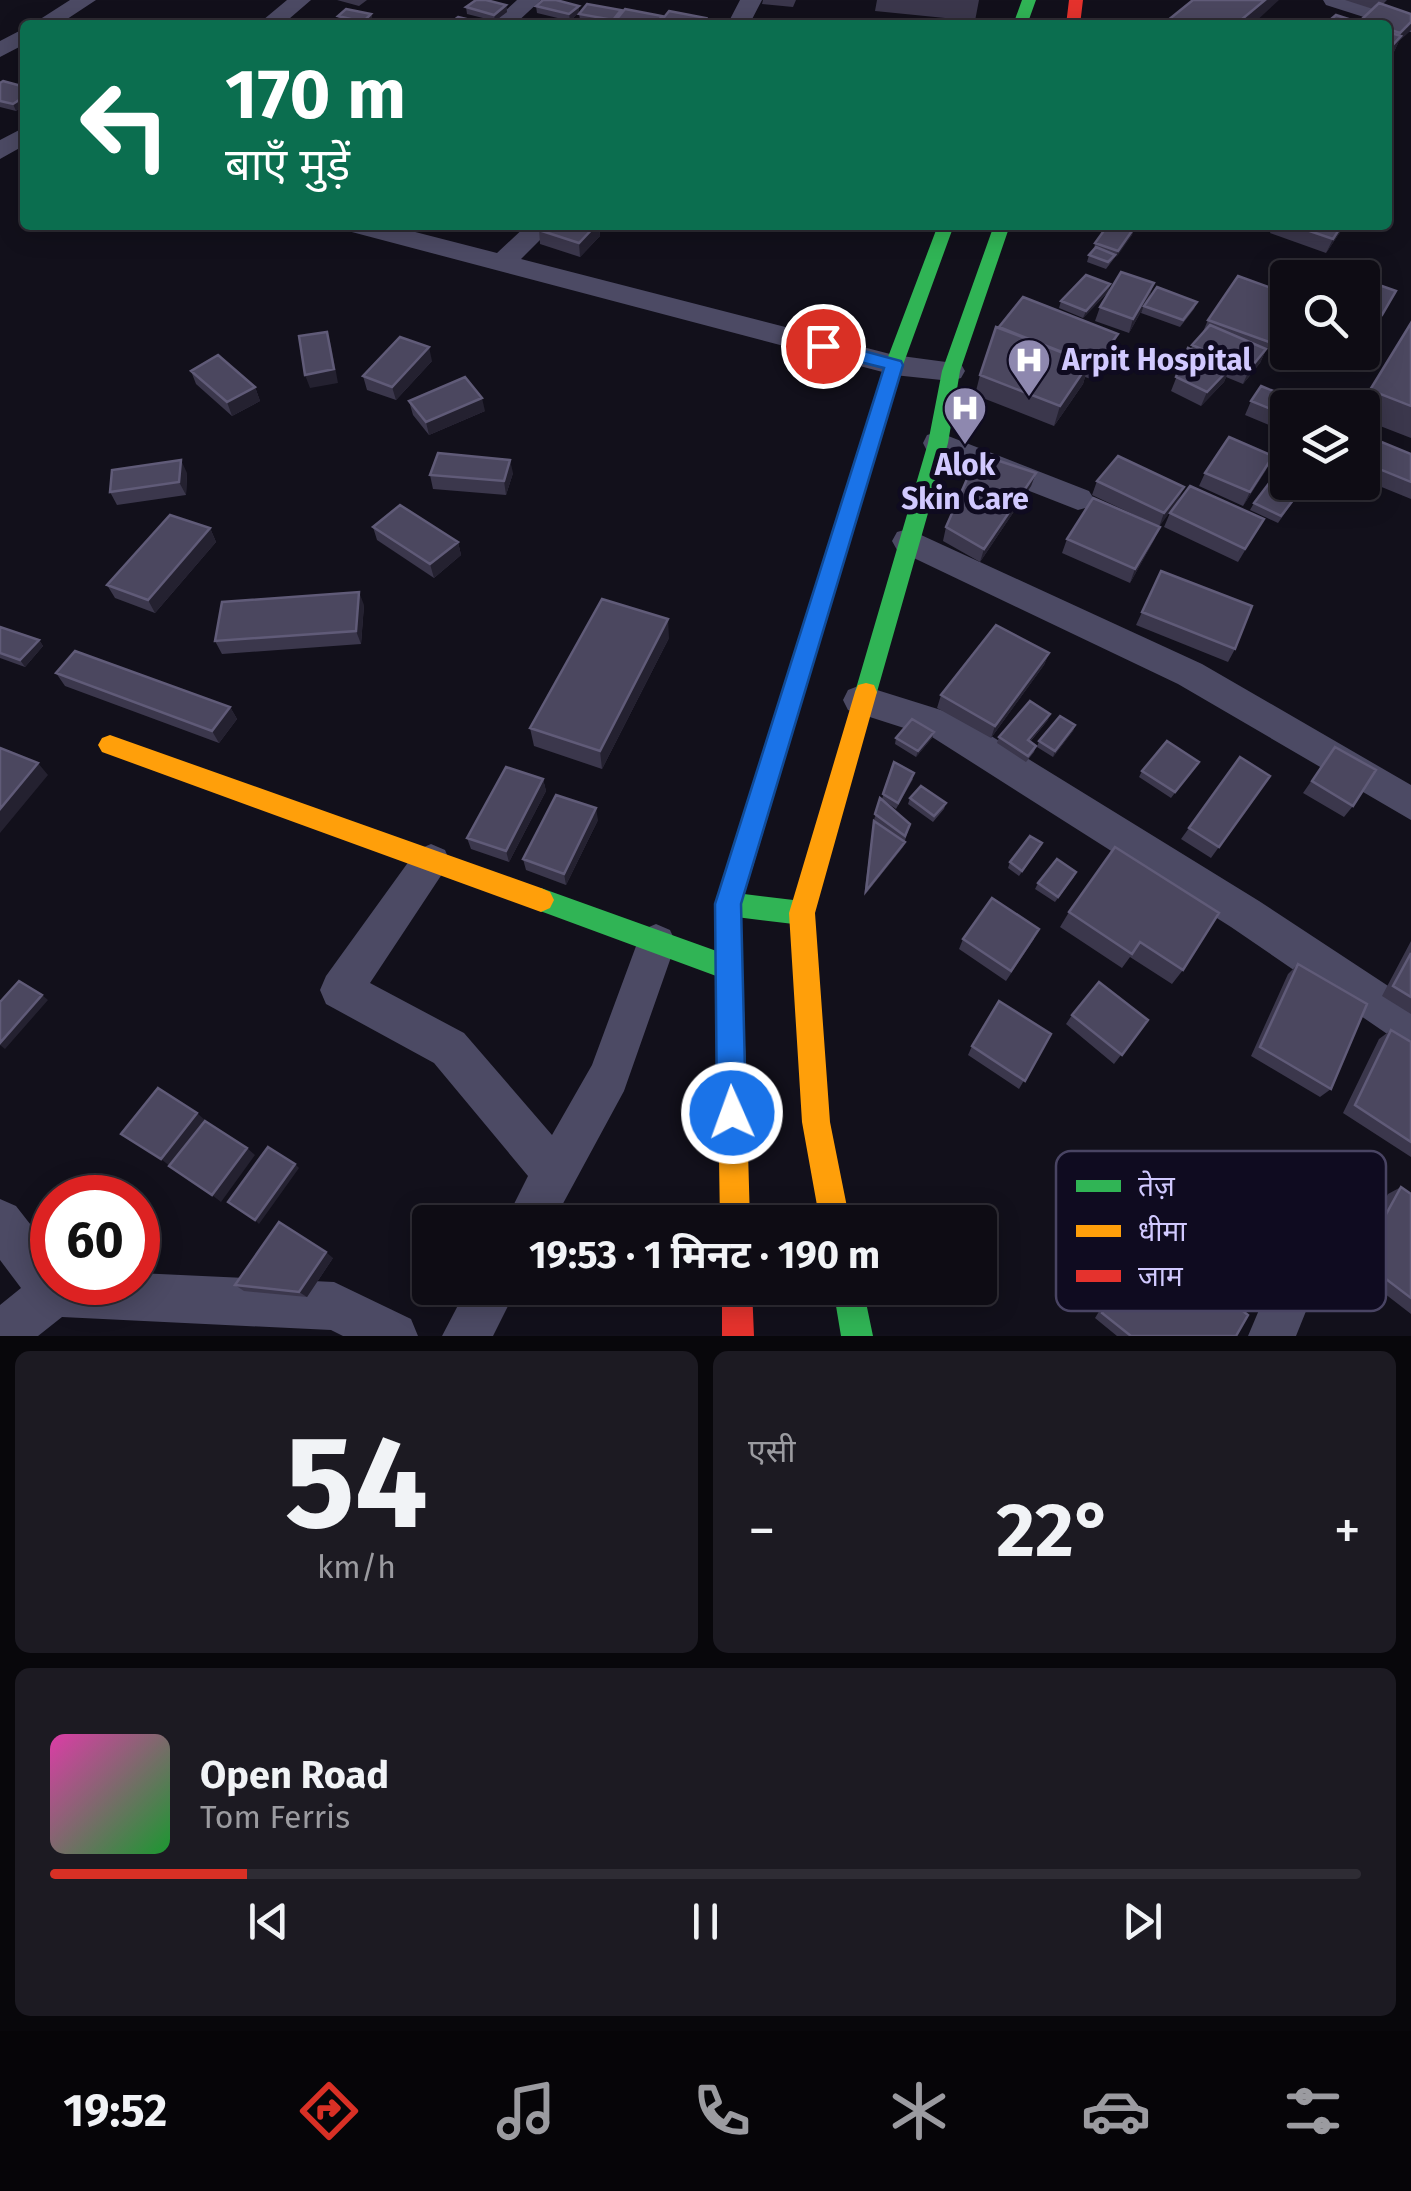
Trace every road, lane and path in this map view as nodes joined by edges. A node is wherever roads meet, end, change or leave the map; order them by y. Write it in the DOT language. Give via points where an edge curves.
graph roads {
  1 [pos="85,0"];
  2 [pos="300,0"];
  3 [pos="530,0"];
  4 [pos="1334,0"];
  5 [pos="51,20"];
  6 [pos="274,20"];
  7 [pos="507,20"];
  8 [pos="1411,25"];
  9 [pos="376,230"];
  10 [pos="537,230"];
  11 [pos="944,230"];
  12 [pos="1000,230"];
  13 [pos="502,263"];
  14 [pos="894,365"];
  15 [pos="951,371"];
  16 [pos="938,443"];
  17 [pos="1078,500"];
  18 [pos="908,541"];
  19 [pos="861,700"];
  20 [pos="110,746"];
  21 [pos="1411,804"];
  22 [pos="431,862"];
  23 [pos="728,904"];
  24 [pos="802,913"];
  25 [pos="656,943"];
  26 [pos="727,968"];
  27 [pos="1411,1025"];
  28 [pos="555,1174"];
  29 [pos="538,1205"];
  30 [pos="734,1205"];
  31 [pos="832,1205"];
  32 [pos="0,1222"];
  33 [pos="30,1262"];
  34 [pos="160,1299"];
  35 [pos="40,1305"];
  36 [pos="483,1305"];
  37 [pos="737,1305"];
  38 [pos="851,1305"];
  39 [pos="1282,1311"];
  40 [pos="0,1336"];
  41 [pos="394,1336"];
  42 [pos="466,1336"];
  43 [pos="738,1336"];
  44 [pos="857,1336"];
  45 [pos="1272,1336"];
  1 -- 5 [label="street"];
  2 -- 6 [label="street"];
  3 -- 7 [label="street"];
  4 -- 8 [label="street"];
  9 -- 13 [label="street"];
  10 -- 13 [label="street"];
  11 -- 14 [label="main road"];
  12 -- 15 [label="main road"];
  13 -- 14 [label="street"];
  14 -- 15 [label="street"];
  14 -- 23 [label="main road"];
  15 -- 16 [label="main road"];
  16 -- 17 [label="street"];
  16 -- 18 [label="main road"];
  18 -- 19 [label="main road"];
  18 -- 21 [label="street" via="1190,674"];
  19 -- 24 [label="main road"];
  19 -- 27 [label="street" via="944,726"];
  20 -- 22 [label="main road"];
  22 -- 25 [label="main road"];
  22 -- 28 [label="street" via="341,990 450,1048"];
  23 -- 24 [label="main road"];
  23 -- 26 [label="main road"];
  24 -- 31 [label="main road" via="816,1122"];
  25 -- 26 [label="main road"];
  25 -- 28 [label="street" via="609,1076"];
  26 -- 30 [label="main road"];
  28 -- 29 [label="street"];
  32 -- 33 [label="street"];
  34 -- 41 [label="street" via="334,1306"];
  35 -- 40 [label="street"];
  36 -- 42 [label="street"];
  37 -- 43 [label="main road"];
  38 -- 44 [label="main road"];
  39 -- 45 [label="street"];
}
